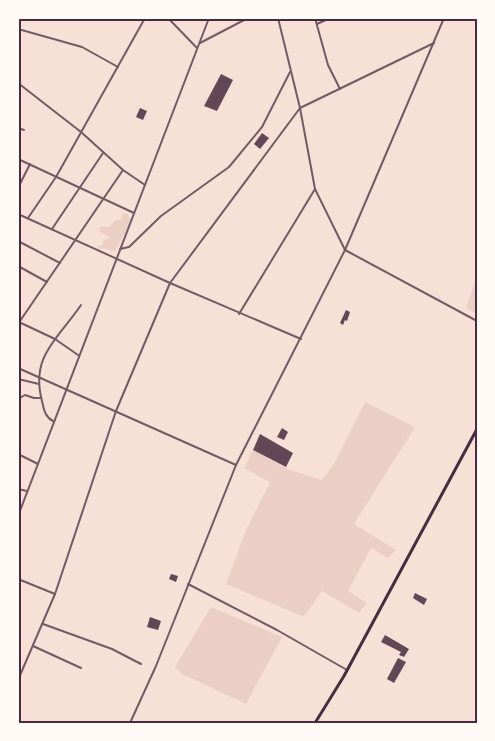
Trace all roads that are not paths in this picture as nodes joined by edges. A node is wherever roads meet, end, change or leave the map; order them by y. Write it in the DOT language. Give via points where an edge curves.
graph roads {
  1 [pos="146,18"];
  2 [pos="168,18"];
  3 [pos="208,18"];
  4 [pos="249,18"];
  5 [pos="278,18"];
  6 [pos="315,18"];
  7 [pos="330,18"];
  8 [pos="444,18"];
  9 [pos="316,24"];
  10 [pos="18,29"];
  11 [pos="434,43"];
  12 [pos="200,44"];
  13 [pos="197,49"];
  14 [pos="118,67"];
  15 [pos="291,71"];
  16 [pos="18,82"];
  17 [pos="340,89"];
  18 [pos="300,108"];
  19 [pos="18,129"];
  20 [pos="24,130"];
  21 [pos="81,132"];
  22 [pos="103,153"];
  23 [pos="18,159"];
  24 [pos="30,165"];
  25 [pos="123,170"];
  26 [pos="57,177"];
  27 [pos="145,185"];
  28 [pos="18,188"];
  29 [pos="80,188"];
  30 [pos="315,189"];
  31 [pos="103,198"];
  32 [pos="134,213"];
  33 [pos="18,215"];
  34 [pos="28,218"];
  35 [pos="52,229"];
  36 [pos="76,240"];
  37 [pos="18,241"];
  38 [pos="120,249"];
  39 [pos="345,250"];
  40 [pos="117,257"];
  41 [pos="60,263"];
  42 [pos="18,266"];
  43 [pos="47,282"];
  44 [pos="170,283"];
  45 [pos="81,305"];
  46 [pos="239,314"];
  47 [pos="477,320"];
  48 [pos="18,323"];
  49 [pos="55,339"];
  50 [pos="301,339"];
  51 [pos="78,355"];
  52 [pos="18,368"];
  53 [pos="38,377"];
  54 [pos="18,379"];
  55 [pos="39,384"];
  56 [pos="65,390"];
  57 [pos="41,398"];
  58 [pos="18,399"];
  59 [pos="116,411"];
  60 [pos="53,422"];
  61 [pos="477,429"];
  62 [pos="18,454"];
  63 [pos="38,464"];
  64 [pos="236,465"];
  65 [pos="18,489"];
  66 [pos="28,491"];
  67 [pos="18,516"];
  68 [pos="18,579"];
  69 [pos="188,584"];
  70 [pos="55,594"];
  71 [pos="43,624"];
  72 [pos="33,646"];
  73 [pos="141,664"];
  74 [pos="81,668"];
  75 [pos="347,670"];
  76 [pos="18,680"];
  77 [pos="130,723"];
  78 [pos="315,723"];
  1 -- 14 [label="street"];
  2 -- 13 [label="street"];
  3 -- 12 [label="street"];
  4 -- 12 [label="street"];
  5 -- 15 [label="street"];
  6 -- 9 [label="street"];
  7 -- 9 [label="street"];
  8 -- 11 [label="street"];
  9 -- 17 [label="street"];
  10 -- 14 [label="street" via="82,46"];
  11 -- 17 [label="street"];
  11 -- 39 [label="street"];
  12 -- 13 [label="street"];
  13 -- 27 [label="street"];
  14 -- 21 [label="street"];
  15 -- 18 [label="street"];
  15 -- 38 [label="street" via="262,127 229,167 161,216 129,247"];
  16 -- 21 [label="street"];
  17 -- 18 [label="street"];
  18 -- 30 [label="street"];
  18 -- 44 [label="street"];
  19 -- 20 [label="street"];
  21 -- 22 [label="street"];
  21 -- 26 [label="street"];
  22 -- 25 [label="street"];
  22 -- 29 [label="street"];
  23 -- 24 [label="street"];
  24 -- 26 [label="street"];
  24 -- 28 [label="street"];
  25 -- 27 [label="street"];
  25 -- 31 [label="street"];
  26 -- 29 [label="street"];
  26 -- 34 [label="street"];
  27 -- 32 [label="street"];
  29 -- 31 [label="street"];
  29 -- 35 [label="street"];
  30 -- 39 [label="street"];
  30 -- 46 [label="street"];
  31 -- 32 [label="street"];
  31 -- 36 [label="street"];
  32 -- 38 [label="street"];
  33 -- 34 [label="street"];
  34 -- 35 [label="street"];
  35 -- 36 [label="street"];
  36 -- 40 [label="street"];
  36 -- 41 [label="street"];
  37 -- 41 [label="street"];
  38 -- 40 [label="street"];
  39 -- 47 [label="street"];
  39 -- 50 [label="street"];
  40 -- 44 [label="street"];
  40 -- 51 [label="street"];
  41 -- 43 [label="street"];
  42 -- 43 [label="street"];
  43 -- 48 [label="street"];
  44 -- 46 [label="street"];
  44 -- 59 [label="street"];
  45 -- 49 [label="street"];
  46 -- 50 [label="street"];
  48 -- 49 [label="street"];
  49 -- 51 [label="street"];
  49 -- 53 [label="street" via="40,364"];
  50 -- 64 [label="street"];
  51 -- 56 [label="street"];
  52 -- 53 [label="street"];
  53 -- 55 [label="street"];
  53 -- 56 [label="street"];
  54 -- 55 [label="street"];
  55 -- 57 [label="street"];
  56 -- 59 [label="street"];
  56 -- 60 [label="street"];
  57 -- 58 [label="street" via="25,395"];
  57 -- 60 [label="street" via="47,417"];
  59 -- 64 [label="street"];
  59 -- 70 [label="street"];
  60 -- 63 [label="street"];
  61 -- 75 [label="main road"];
  62 -- 63 [label="street"];
  63 -- 66 [label="street"];
  64 -- 69 [label="street"];
  65 -- 66 [label="street"];
  66 -- 67 [label="street"];
  68 -- 70 [label="street"];
  69 -- 75 [label="street"];
  69 -- 77 [label="street"];
  70 -- 71 [label="street"];
  71 -- 72 [label="street"];
  71 -- 73 [label="street"];
  72 -- 74 [label="street"];
  72 -- 76 [label="street"];
  75 -- 78 [label="main road"];
}
